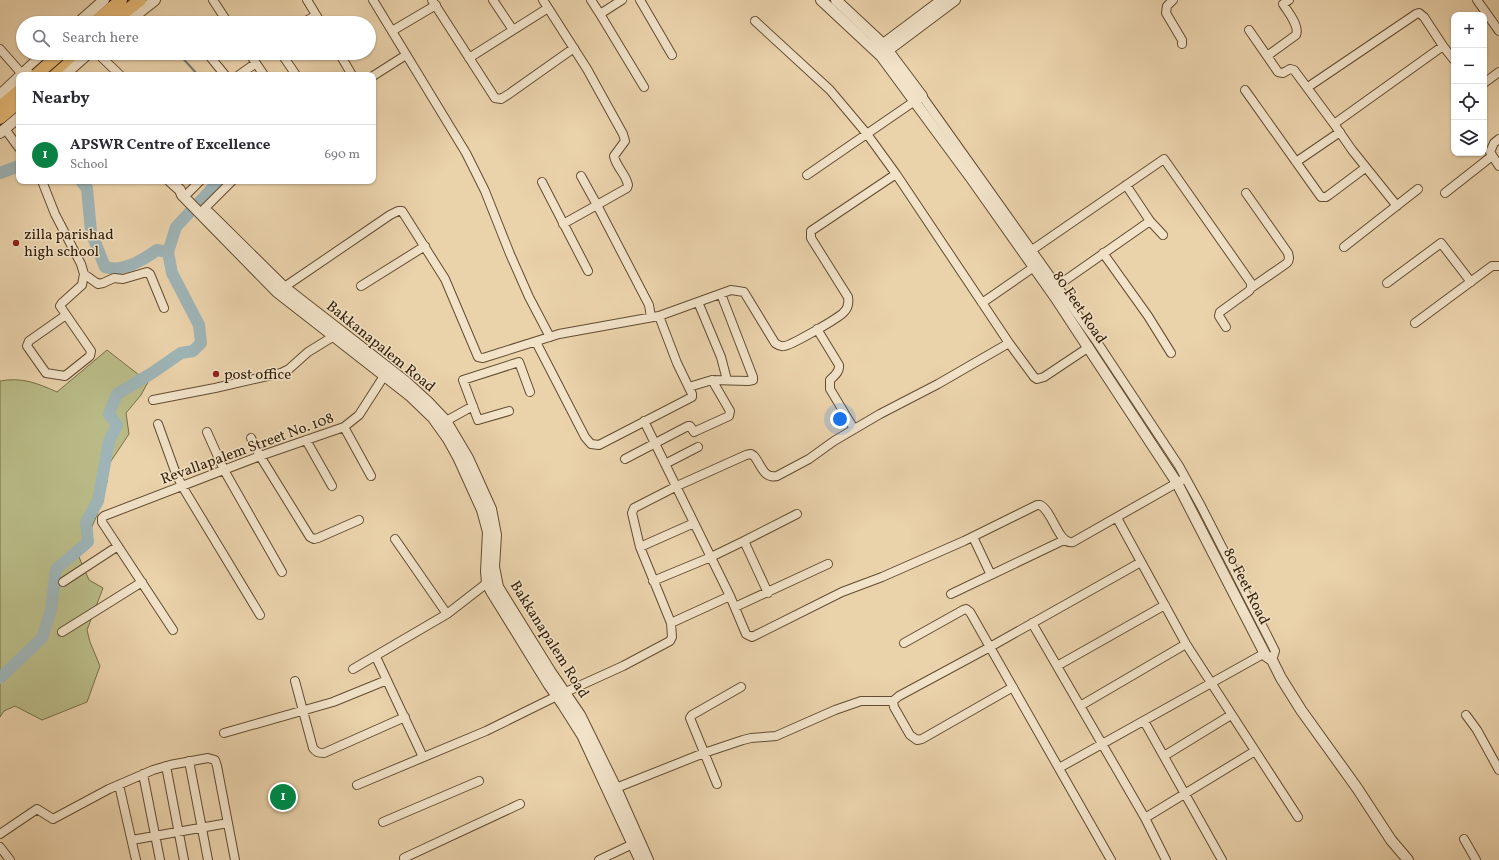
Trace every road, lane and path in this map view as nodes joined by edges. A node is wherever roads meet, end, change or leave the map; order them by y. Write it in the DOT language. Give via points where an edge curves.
graph roads {
  1 [pos="104,0"];
  2 [pos="120,0"];
  3 [pos="155,0"];
  4 [pos="213,0"];
  5 [pos="307,0"];
  6 [pos="373,0"];
  7 [pos="493,0"];
  8 [pos="543,0"];
  9 [pos="591,0"];
  10 [pos="622,0"];
  11 [pos="640,0"];
  12 [pos="821,0"];
  13 [pos="836,0"];
  14 [pos="942,0"];
  15 [pos="955,0"];
  16 [pos="1173,0"];
  17 [pos="1477,0"];
  18 [pos="1284,1"];
  19 [pos="434,2"];
  20 [pos="136,3"];
  21 [pos="548,8"];
  22 [pos="600,14"];
  23 [pos="316,15"];
  24 [pos="86,16"];
  25 [pos="102,16"];
  26 [pos="120,16"];
  27 [pos="135,16"];
  28 [pos="223,16"];
  29 [pos="755,21"];
  30 [pos="1498,29"];
  31 [pos="513,30"];
  32 [pos="1249,30"];
  33 [pos="392,31"];
  34 [pos="1182,44"];
  35 [pos="1443,46"];
  36 [pos="574,48"];
  37 [pos="0,49"];
  38 [pos="882,50"];
  39 [pos="672,54"];
  40 [pos="406,55"];
  41 [pos="1267,56"];
  42 [pos="1451,56"];
  43 [pos="469,58"];
  44 [pos="53,60"];
  45 [pos="66,60"];
  46 [pos="81,60"];
  47 [pos="104,60"];
  48 [pos="213,60"];
  49 [pos="254,60"];
  50 [pos="286,60"];
  51 [pos="343,60"];
  52 [pos="35,62"];
  53 [pos="256,63"];
  54 [pos="19,72"];
  55 [pos="24,72"];
  56 [pos="39,72"];
  57 [pos="46,72"];
  58 [pos="52,72"];
  59 [pos="67,72"];
  60 [pos="117,72"];
  61 [pos="223,72"];
  62 [pos="243,72"];
  63 [pos="262,72"];
  64 [pos="294,72"];
  65 [pos="350,72"];
  66 [pos="1499,72"];
  67 [pos="376,74"];
  68 [pos="16,80"];
  69 [pos="1487,81"];
  70 [pos="644,87"];
  71 [pos="1308,87"];
  72 [pos="1245,90"];
  73 [pos="16,94"];
  74 [pos="0,95"];
  75 [pos="919,99"];
  76 [pos="16,106"];
  77 [pos="0,107"];
  78 [pos="16,119"];
  79 [pos="1334,124"];
  80 [pos="2,127"];
  81 [pos="1340,132"];
  82 [pos="868,134"];
  83 [pos="1499,139"];
  84 [pos="16,144"];
  85 [pos="1492,156"];
  86 [pos="1296,162"];
  87 [pos="1499,166"];
  88 [pos="1365,168"];
  89 [pos="896,174"];
  90 [pos="807,175"];
  91 [pos="581,176"];
  92 [pos="542,182"];
  93 [pos="43,184"];
  94 [pos="174,184"];
  95 [pos="197,184"];
  96 [pos="229,184"];
  97 [pos="1126,185"];
  98 [pos="1418,189"];
  99 [pos="1246,193"];
  100 [pos="1445,193"];
  101 [pos="186,194"];
  102 [pos="597,205"];
  103 [pos="1397,206"];
  104 [pos="201,208"];
  105 [pos="1150,221"];
  106 [pos="563,224"];
  107 [pos="1163,235"];
  108 [pos="425,246"];
  109 [pos="1344,247"];
  110 [pos="1032,250"];
  111 [pos="1103,253"];
  112 [pos="1499,266"];
  113 [pos="1034,267"];
  114 [pos="588,271"];
  115 [pos="84,274"];
  116 [pos="1471,282"];
  117 [pos="1387,283"];
  118 [pos="361,286"];
  119 [pos="1057,286"];
  120 [pos="1252,288"];
  121 [pos="281,290"];
  122 [pos="721,294"];
  123 [pos="698,302"];
  124 [pos="982,303"];
  125 [pos="164,308"];
  126 [pos="66,315"];
  127 [pos="655,317"];
  128 [pos="1415,323"];
  129 [pos="1226,327"];
  130 [pos="817,329"];
  131 [pos="334,336"];
  132 [pos="550,337"];
  133 [pos="536,342"];
  134 [pos="1009,343"];
  135 [pos="1089,347"];
  136 [pos="1171,353"];
  137 [pos="384,376"];
  138 [pos="712,380"];
  139 [pos="727,380"];
  140 [pos="689,387"];
  141 [pos="530,392"];
  142 [pos="153,400"];
  143 [pos="473,406"];
  144 [pos="509,411"];
  145 [pos="446,421"];
  146 [pos="644,421"];
  147 [pos="158,424"];
  148 [pos="344,428"];
  149 [pos="854,428"];
  150 [pos="207,432"];
  151 [pos="252,438"];
  152 [pos="303,441"];
  153 [pos="655,444"];
  154 [pos="698,447"];
  155 [pos="260,456"];
  156 [pos="625,459"];
  157 [pos="665,464"];
  158 [pos="224,470"];
  159 [pos="371,476"];
  160 [pos="1182,481"];
  161 [pos="182,486"];
  162 [pos="332,486"];
  163 [pos="676,486"];
  164 [pos="797,514"];
  165 [pos="1117,518"];
  166 [pos="359,520"];
  167 [pos="694,523"];
  168 [pos="973,537"];
  169 [pos="395,539"];
  170 [pos="1064,540"];
  171 [pos="744,541"];
  172 [pos="118,546"];
  173 [pos="640,547"];
  174 [pos="711,557"];
  175 [pos="1141,562"];
  176 [pos="828,564"];
  177 [pos="282,572"];
  178 [pos="991,575"];
  179 [pos="653,581"];
  180 [pos="63,582"];
  181 [pos="142,582"];
  182 [pos="487,583"];
  183 [pos="768,593"];
  184 [pos="951,594"];
  185 [pos="730,596"];
  186 [pos="1165,605"];
  187 [pos="735,607"];
  188 [pos="447,614"];
  189 [pos="260,615"];
  190 [pos="671,623"];
  191 [pos="1032,623"];
  192 [pos="173,630"];
  193 [pos="62,632"];
  194 [pos="904,643"];
  195 [pos="1186,644"];
  196 [pos="990,647"];
  197 [pos="376,657"];
  198 [pos="1268,657"];
  199 [pos="1057,666"];
  200 [pos="353,669"];
  201 [pos="387,680"];
  202 [pos="296,681"];
  203 [pos="1211,683"];
  204 [pos="741,687"];
  205 [pos="1013,687"];
  206 [pos="561,694"];
  207 [pos="893,702"];
  208 [pos="1080,706"];
  209 [pos="302,711"];
  210 [pos="1231,714"];
  211 [pos="1466,715"];
  212 [pos="405,717"];
  213 [pos="1144,721"];
  214 [pos="224,733"];
  215 [pos="1102,744"];
  216 [pos="1255,751"];
  217 [pos="704,753"];
  218 [pos="1164,756"];
  219 [pos="423,757"];
  220 [pos="189,761"];
  221 [pos="166,766"];
  222 [pos="1059,768"];
  223 [pos="1499,770"];
  224 [pos="143,774"];
  225 [pos="479,780"];
  226 [pos="119,784"];
  227 [pos="717,784"];
  228 [pos="357,785"];
  229 [pos="616,788"];
  230 [pos="1185,794"];
  231 [pos="520,804"];
  232 [pos="1298,817"];
  233 [pos="1145,818"];
  234 [pos="383,822"];
  235 [pos="228,823"];
  236 [pos="202,828"];
  237 [pos="178,832"];
  238 [pos="0,834"];
  239 [pos="155,836"];
  240 [pos="1464,839"];
  241 [pos="132,840"];
  242 [pos="637,843"];
  243 [pos="0,847"];
  244 [pos="404,858"];
  245 [pos="10,860"];
  246 [pos="136,860"];
  247 [pos="160,860"];
  248 [pos="184,860"];
  249 [pos="208,860"];
  250 [pos="234,860"];
  251 [pos="598,860"];
  252 [pos="640,860"];
  253 [pos="648,860"];
  254 [pos="1111,860"];
  255 [pos="1166,860"];
  256 [pos="1222,860"];
  257 [pos="1408,860"];
  258 [pos="1476,860"];
  1 -- 24 [label="street"];
  2 -- 25 [label="main road"];
  3 -- 27 [label="street"];
  4 -- 28 [label="street"];
  5 -- 23 [label="street"];
  6 -- 33 [label="street"];
  7 -- 31 [label="street"];
  8 -- 21 [label="street"];
  9 -- 22 [label="street"];
  10 -- 22 [label="street"];
  11 -- 39 [label="street"];
  12 -- 38 [label="street"];
  13 -- 38 [label="street"];
  14 -- 38 [label="street"];
  15 -- 38 [label="street"];
  16 -- 34 [label="street" via="1167,6 1166,13"];
  17 -- 30 [label="street"];
  18 -- 41 [label="street" via="1298,31"];
  19 -- 33 [label="street"];
  19 -- 43 [label="street"];
  20 -- 26 [label="main road"];
  21 -- 31 [label="street"];
  21 -- 36 [label="street"];
  22 -- 70 [label="street"];
  29 -- 82 [label="street" via="830,90"];
  31 -- 43 [label="street"];
  32 -- 41 [label="street"];
  33 -- 40 [label="street"];
  35 -- 42 [label="street"];
  35 -- 71 [label="street" via="1419,13"];
  35 -- 79 [label="street"];
  36 -- 43 [label="street" via="501,99 495,98"];
  36 -- 102 [label="street" via="624,134 625,141 614,156 626,177 627,188"];
  37 -- 54 [label="street"];
  38 -- 75 [label="street, 80 Feet Road"];
  40 -- 67 [label="street"];
  40 -- 132 [label="street" via="466,153 485,191 529,297"];
  41 -- 71 [label="street" via="1278,72 1293,69"];
  44 -- 56 [label="main road, bridge"];
  45 -- 58 [label="main road"];
  46 -- 59 [label="street"];
  47 -- 60 [label="street"];
  48 -- 61 [label="street"];
  49 -- 53 [label="street"];
  50 -- 64 [label="street"];
  51 -- 65 [label="street"];
  52 -- 55 [label="street"];
  52 -- 57 [label="street"];
  53 -- 62 [label="street"];
  53 -- 63 [label="street"];
  66 -- 69 [label="street"];
  68 -- 74 [label="street"];
  71 -- 79 [label="street"];
  72 -- 86 [label="street"];
  73 -- 77 [label="main road"];
  75 -- 82 [label="street"];
  75 -- 110 [label="street"];
  75 -- 113 [label="street, 80 Feet Road"];
  76 -- 80 [label="main road"];
  78 -- 80 [label="street"];
  79 -- 81 [label="street"];
  80 -- 84 [label="street"];
  81 -- 86 [label="street"];
  81 -- 88 [label="street"];
  82 -- 89 [label="street"];
  82 -- 90 [label="street"];
  83 -- 85 [label="street" via="1490,149"];
  85 -- 87 [label="street"];
  85 -- 100 [label="street"];
  86 -- 88 [label="street" via="1323,197"];
  88 -- 103 [label="street"];
  89 -- 124 [label="street"];
  89 -- 130 [label="street" via="811,231 812,238 848,297 849,303 843,313"];
  91 -- 102 [label="street"];
  92 -- 106 [label="street"];
  93 -- 115 [label="street"];
  94 -- 101 [label="street"];
  95 -- 101 [label="street"];
  96 -- 104 [label="street"];
  97 -- 105 [label="street"];
  97 -- 110 [label="street"];
  97 -- 120 [label="street" via="1164,159 1249,278"];
  98 -- 103 [label="street"];
  99 -- 120 [label="street" via="1288,253 1290,260"];
  101 -- 104 [label="street"];
  102 -- 106 [label="street"];
  102 -- 127 [label="street"];
  103 -- 109 [label="street"];
  104 -- 121 [label="street"];
  105 -- 107 [label="street"];
  105 -- 111 [label="street"];
  106 -- 114 [label="street"];
  108 -- 118 [label="street"];
  108 -- 121 [label="street" via="405,214 398,211"];
  108 -- 133 [label="street" via="445,279 478,357 483,358"];
  110 -- 119 [label="street"];
  111 -- 119 [label="street"];
  111 -- 136 [label="street"];
  112 -- 116 [label="street" via="1492,266"];
  113 -- 124 [label="street"];
  113 -- 135 [label="street, 80 Feet Road"];
  115 -- 125 [label="street" via="98,284 114,278 123,279 147,272"];
  115 -- 126 [label="street" via="82,285 60,306"];
  116 -- 117 [label="street" via="1441,243"];
  116 -- 128 [label="street"];
  119 -- 160 [label="street" via="1179,466"];
  120 -- 129 [label="street" via="1220,312 1219,316"];
  121 -- 131 [label="street"];
  121 -- 145 [label="street, Bakkanapalem Road" via="405,381"];
  122 -- 123 [label="street"];
  122 -- 130 [label="street" via="731,290 744,292 779,346 786,346"];
  122 -- 139 [label="street" via="753,377 750,381"];
  123 -- 127 [label="street"];
  123 -- 139 [label="street" via="721,357"];
  124 -- 134 [label="street"];
  126 -- 126 [label="street" via="90,347 91,353 66,376 50,375 43,371 27,346 29,341"];
  127 -- 132 [label="street"];
  127 -- 140 [label="street"];
  130 -- 149 [label="street" via="840,369 830,380 830,389"];
  131 -- 137 [label="street"];
  131 -- 142 [label="street" via="289,369 268,376"];
  132 -- 133 [label="street"];
  133 -- 146 [label="street" via="591,444 599,445"];
  134 -- 135 [label="street" via="1037,379"];
  134 -- 149 [label="street"];
  135 -- 160 [label="street, 80 Feet Road"];
  137 -- 148 [label="street, Revallapalem Street No. 108" via="359,415"];
  137 -- 182 [label="street" via="433,418 448,439 469,479 488,532"];
  138 -- 139 [label="street"];
  138 -- 140 [label="street"];
  138 -- 153 [label="street" via="730,411 729,416 696,432 688,426"];
  140 -- 146 [label="street" via="692,397"];
  141 -- 143 [label="street" via="519,362 463,380"];
  143 -- 144 [label="street" via="478,420"];
  143 -- 145 [label="street"];
  145 -- 206 [label="street, Bakkanapalem Road" via="468,458 491,509 496,535 494,567 498,587"];
  146 -- 153 [label="street"];
  147 -- 161 [label="street"];
  148 -- 152 [label="street, Revallapalem Street No. 108"];
  148 -- 159 [label="street"];
  149 -- 163 [label="street" via="809,459 777,476 765,474 754,456 746,454"];
  150 -- 158 [label="street"];
  151 -- 155 [label="street"];
  152 -- 155 [label="street, Revallapalem Street No. 108"];
  152 -- 162 [label="street"];
  153 -- 156 [label="street"];
  153 -- 157 [label="street"];
  154 -- 157 [label="street"];
  155 -- 158 [label="street, Revallapalem Street No. 108"];
  155 -- 166 [label="street" via="310,537 318,538"];
  157 -- 163 [label="street"];
  158 -- 161 [label="street, Revallapalem Street No. 108"];
  158 -- 177 [label="street"];
  160 -- 165 [label="street"];
  160 -- 198 [label="street, 80 Feet Road"];
  161 -- 172 [label="street, Revallapalem Street No. 108" via="102,518"];
  161 -- 189 [label="street"];
  163 -- 167 [label="street"];
  163 -- 173 [label="street" via="634,508 632,513"];
  164 -- 171 [label="street"];
  165 -- 170 [label="street" via="1073,542"];
  165 -- 175 [label="street"];
  167 -- 173 [label="street"];
  167 -- 174 [label="street"];
  168 -- 170 [label="street" via="1040,505 1046,509"];
  168 -- 178 [label="street"];
  168 -- 187 [label="street" via="842,592 756,636 750,637 746,634"];
  169 -- 188 [label="street"];
  170 -- 178 [label="street"];
  171 -- 174 [label="street"];
  171 -- 183 [label="street"];
  172 -- 180 [label="street"];
  172 -- 181 [label="street"];
  173 -- 179 [label="street"];
  174 -- 179 [label="street"];
  174 -- 185 [label="street"];
  175 -- 186 [label="street"];
  175 -- 191 [label="street"];
  176 -- 183 [label="street"];
  178 -- 184 [label="street"];
  179 -- 190 [label="street"];
  181 -- 192 [label="street"];
  181 -- 193 [label="street"];
  182 -- 188 [label="street"];
  182 -- 206 [label="street" via="496,602"];
  183 -- 187 [label="street"];
  185 -- 187 [label="street"];
  185 -- 190 [label="street"];
  186 -- 195 [label="street"];
  186 -- 199 [label="street"];
  188 -- 197 [label="street"];
  190 -- 206 [label="street" via="672,637 667,643"];
  191 -- 196 [label="street"];
  191 -- 199 [label="street"];
  194 -- 196 [label="street" via="966,609"];
  195 -- 203 [label="street"];
  195 -- 208 [label="street"];
  196 -- 205 [label="street"];
  196 -- 207 [label="street" via="899,696"];
  197 -- 200 [label="street"];
  197 -- 201 [label="street"];
  198 -- 203 [label="street"];
  198 -- 257 [label="street, 80 Feet Road" via="1301,710"];
  199 -- 208 [label="street"];
  201 -- 209 [label="street"];
  201 -- 212 [label="street"];
  202 -- 209 [label="street"];
  203 -- 210 [label="street"];
  203 -- 213 [label="street"];
  204 -- 217 [label="street" via="690,718"];
  205 -- 207 [label="street" via="918,740 910,735"];
  205 -- 222 [label="street"];
  206 -- 219 [label="street" via="486,731"];
  206 -- 229 [label="street, Bakkanapalem Road" via="580,715"];
  206 -- 242 [label="street"];
  207 -- 217 [label="street" via="860,701 776,736 751,738"];
  208 -- 215 [label="street"];
  209 -- 212 [label="street" via="313,748 319,753"];
  209 -- 214 [label="street"];
  210 -- 216 [label="street"];
  210 -- 218 [label="street"];
  211 -- 223 [label="street"];
  212 -- 219 [label="street"];
  213 -- 215 [label="street"];
  213 -- 218 [label="street"];
  215 -- 222 [label="street"];
  215 -- 233 [label="street"];
  216 -- 230 [label="street"];
  216 -- 232 [label="street"];
  217 -- 227 [label="street"];
  217 -- 229 [label="street"];
  218 -- 230 [label="street"];
  219 -- 228 [label="street"];
  220 -- 221 [label="street"];
  220 -- 235 [label="street" via="208,758 215,760"];
  220 -- 236 [label="street"];
  221 -- 224 [label="street"];
  221 -- 237 [label="street"];
  222 -- 254 [label="street"];
  224 -- 226 [label="street"];
  224 -- 239 [label="street"];
  225 -- 234 [label="street"];
  226 -- 238 [label="street" via="53,819 37,809"];
  226 -- 241 [label="street"];
  229 -- 242 [label="street, Bakkanapalem Road"];
  230 -- 233 [label="street"];
  230 -- 256 [label="street"];
  231 -- 244 [label="street"];
  233 -- 255 [label="street"];
  235 -- 236 [label="street"];
  235 -- 250 [label="street"];
  236 -- 237 [label="street"];
  236 -- 249 [label="street"];
  237 -- 239 [label="street"];
  237 -- 248 [label="street"];
  239 -- 241 [label="street"];
  239 -- 247 [label="street"];
  240 -- 258 [label="street"];
  241 -- 246 [label="street"];
  242 -- 251 [label="street"];
  242 -- 252 [label="street"];
  242 -- 253 [label="street, Bakkanapalem Road"];
  243 -- 245 [label="street"];
}
